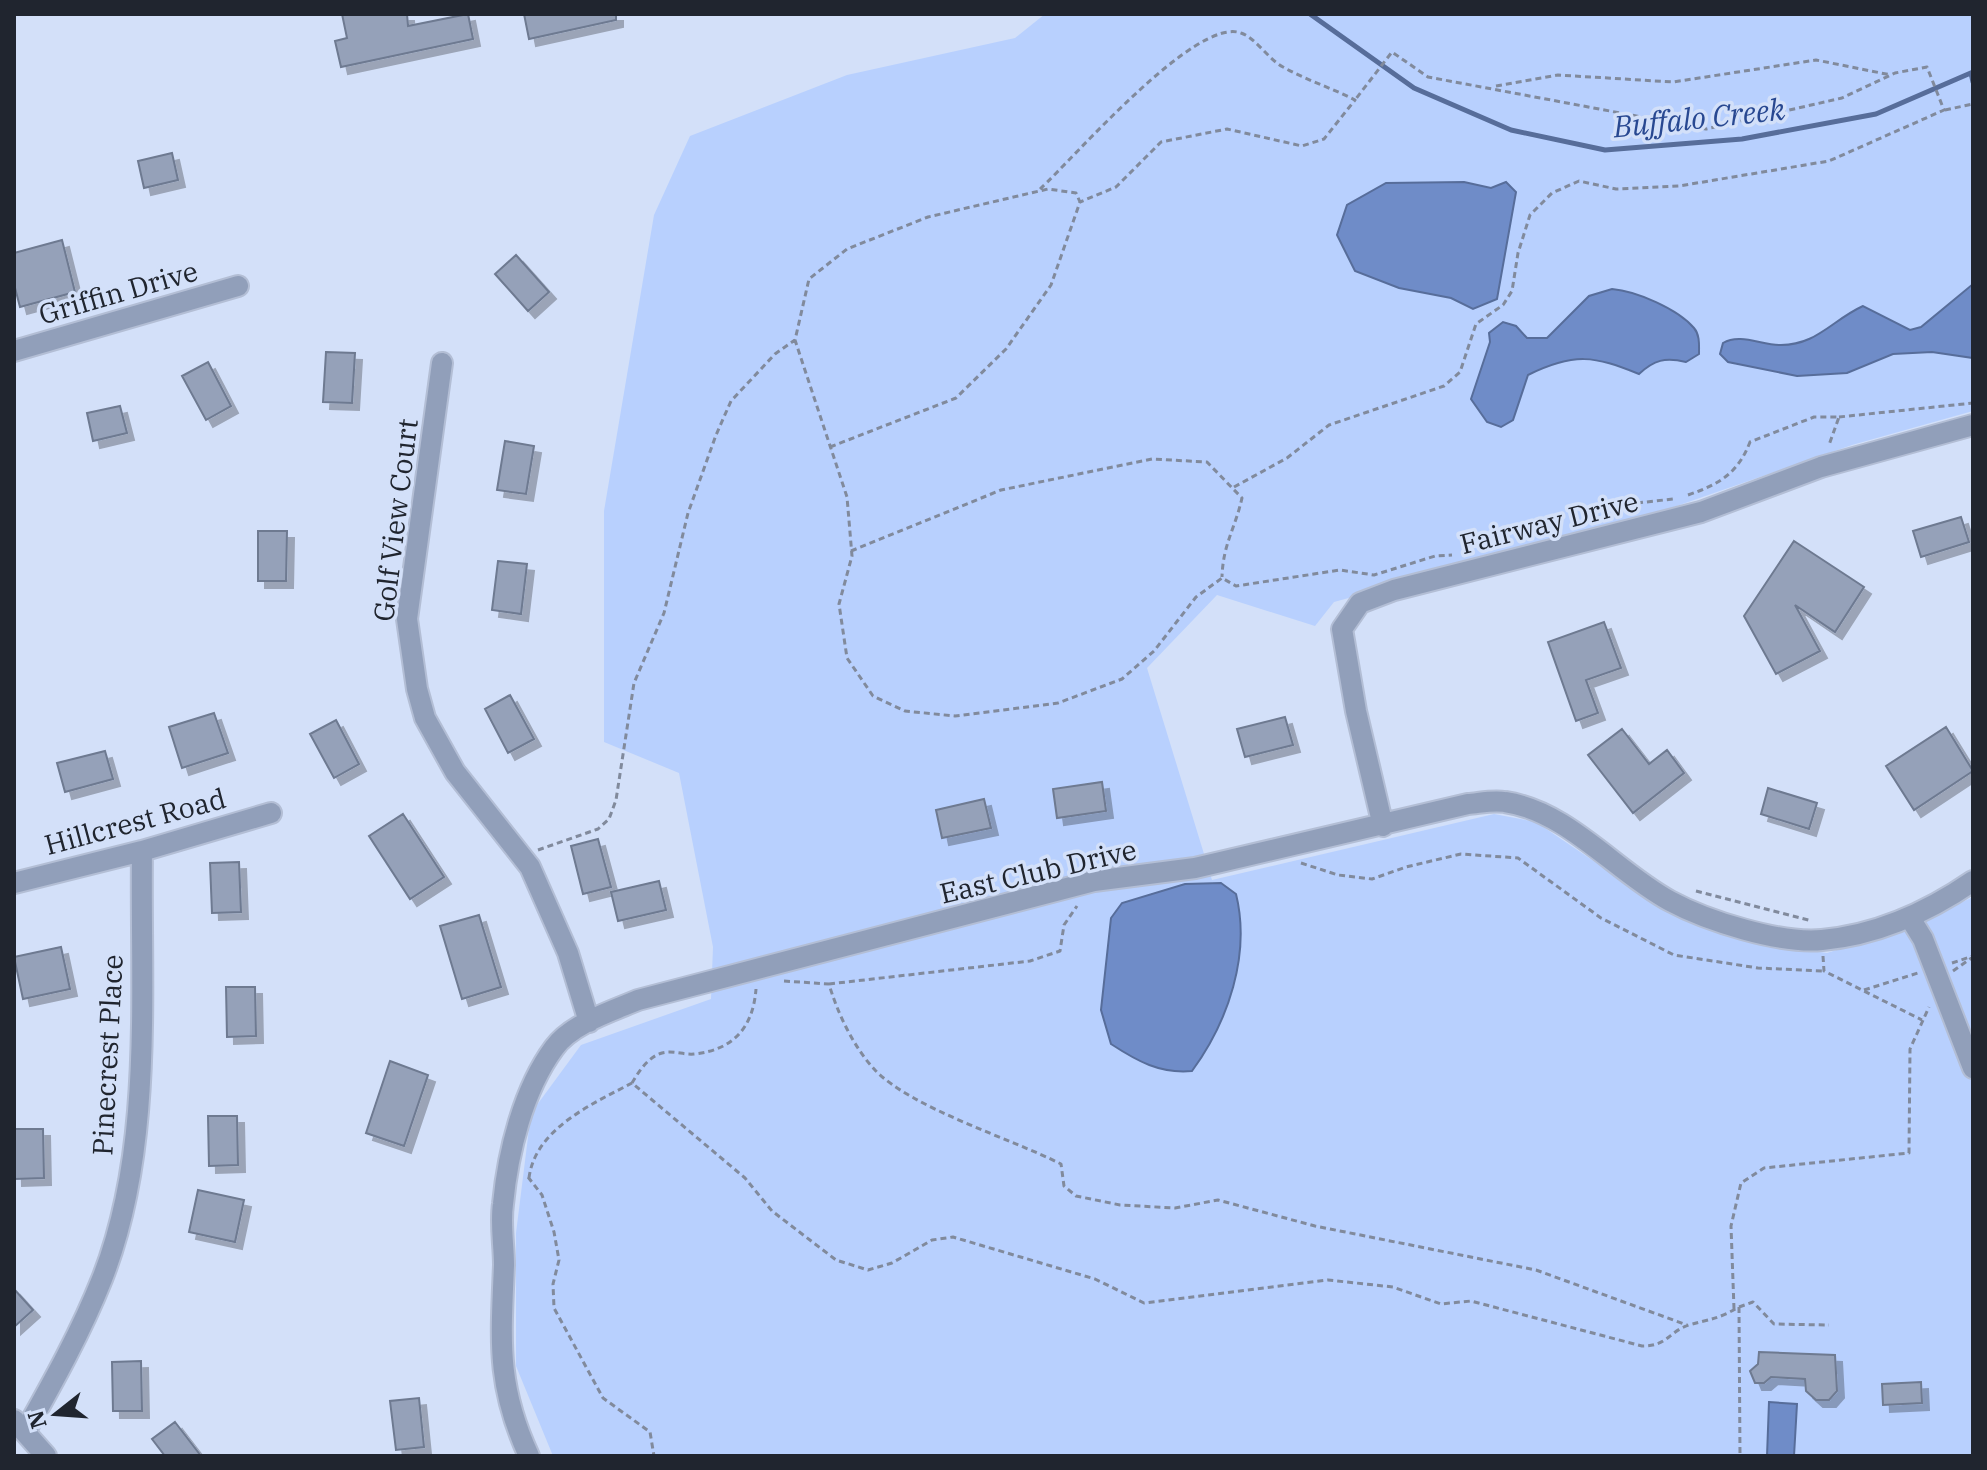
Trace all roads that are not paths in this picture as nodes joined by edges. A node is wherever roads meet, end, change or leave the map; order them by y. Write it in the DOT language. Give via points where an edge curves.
graph roads {
  1 [pos="238,286"];
  2 [pos="14,351"];
  3 [pos="442,363"];
  4 [pos="1973,425"];
  5 [pos="271,813"];
  6 [pos="1383,826"];
  7 [pos="142,851"];
  8 [pos="1973,881"];
  9 [pos="14,883"];
  10 [pos="1910,918"];
  11 [pos="589,1022"];
  12 [pos="1973,1068"];
  13 [pos="20,1426"];
  14 [pos="46,1456"];
  15 [pos="529,1456"];
  1 -- 2 [label="street, Griffin Drive"];
  3 -- 11 [label="street, Golf View Court" via="407,619 417,689 440,748 530,867"];
  4 -- 6 [label="street, Fairway Drive" via="1821,467 1701,512 1360,603 1342,629"];
  5 -- 7 [label="street, Hillcrest Road"];
  6 -- 10 [label="street, East Club Drive" via="1468,804 1503,801 1534,810 1670,901 1731,924 1821,941"];
  6 -- 11 [label="street, East Club Drive" via="1195,868 1094,881 757,974 638,1000"];
  7 -- 9 [label="street, Hillcrest Road"];
  7 -- 13 [label="street, Pinecrest Place" via="138,1125 124,1204 103,1278 64,1362"];
  8 -- 10 [label="street, East Club Drive"];
  10 -- 12 [label="street"];
  11 -- 15 [label="street, East Club Drive" via="555,1046 531,1092 502,1206 503,1376"];
  13 -- 14 [label="street"];
}
